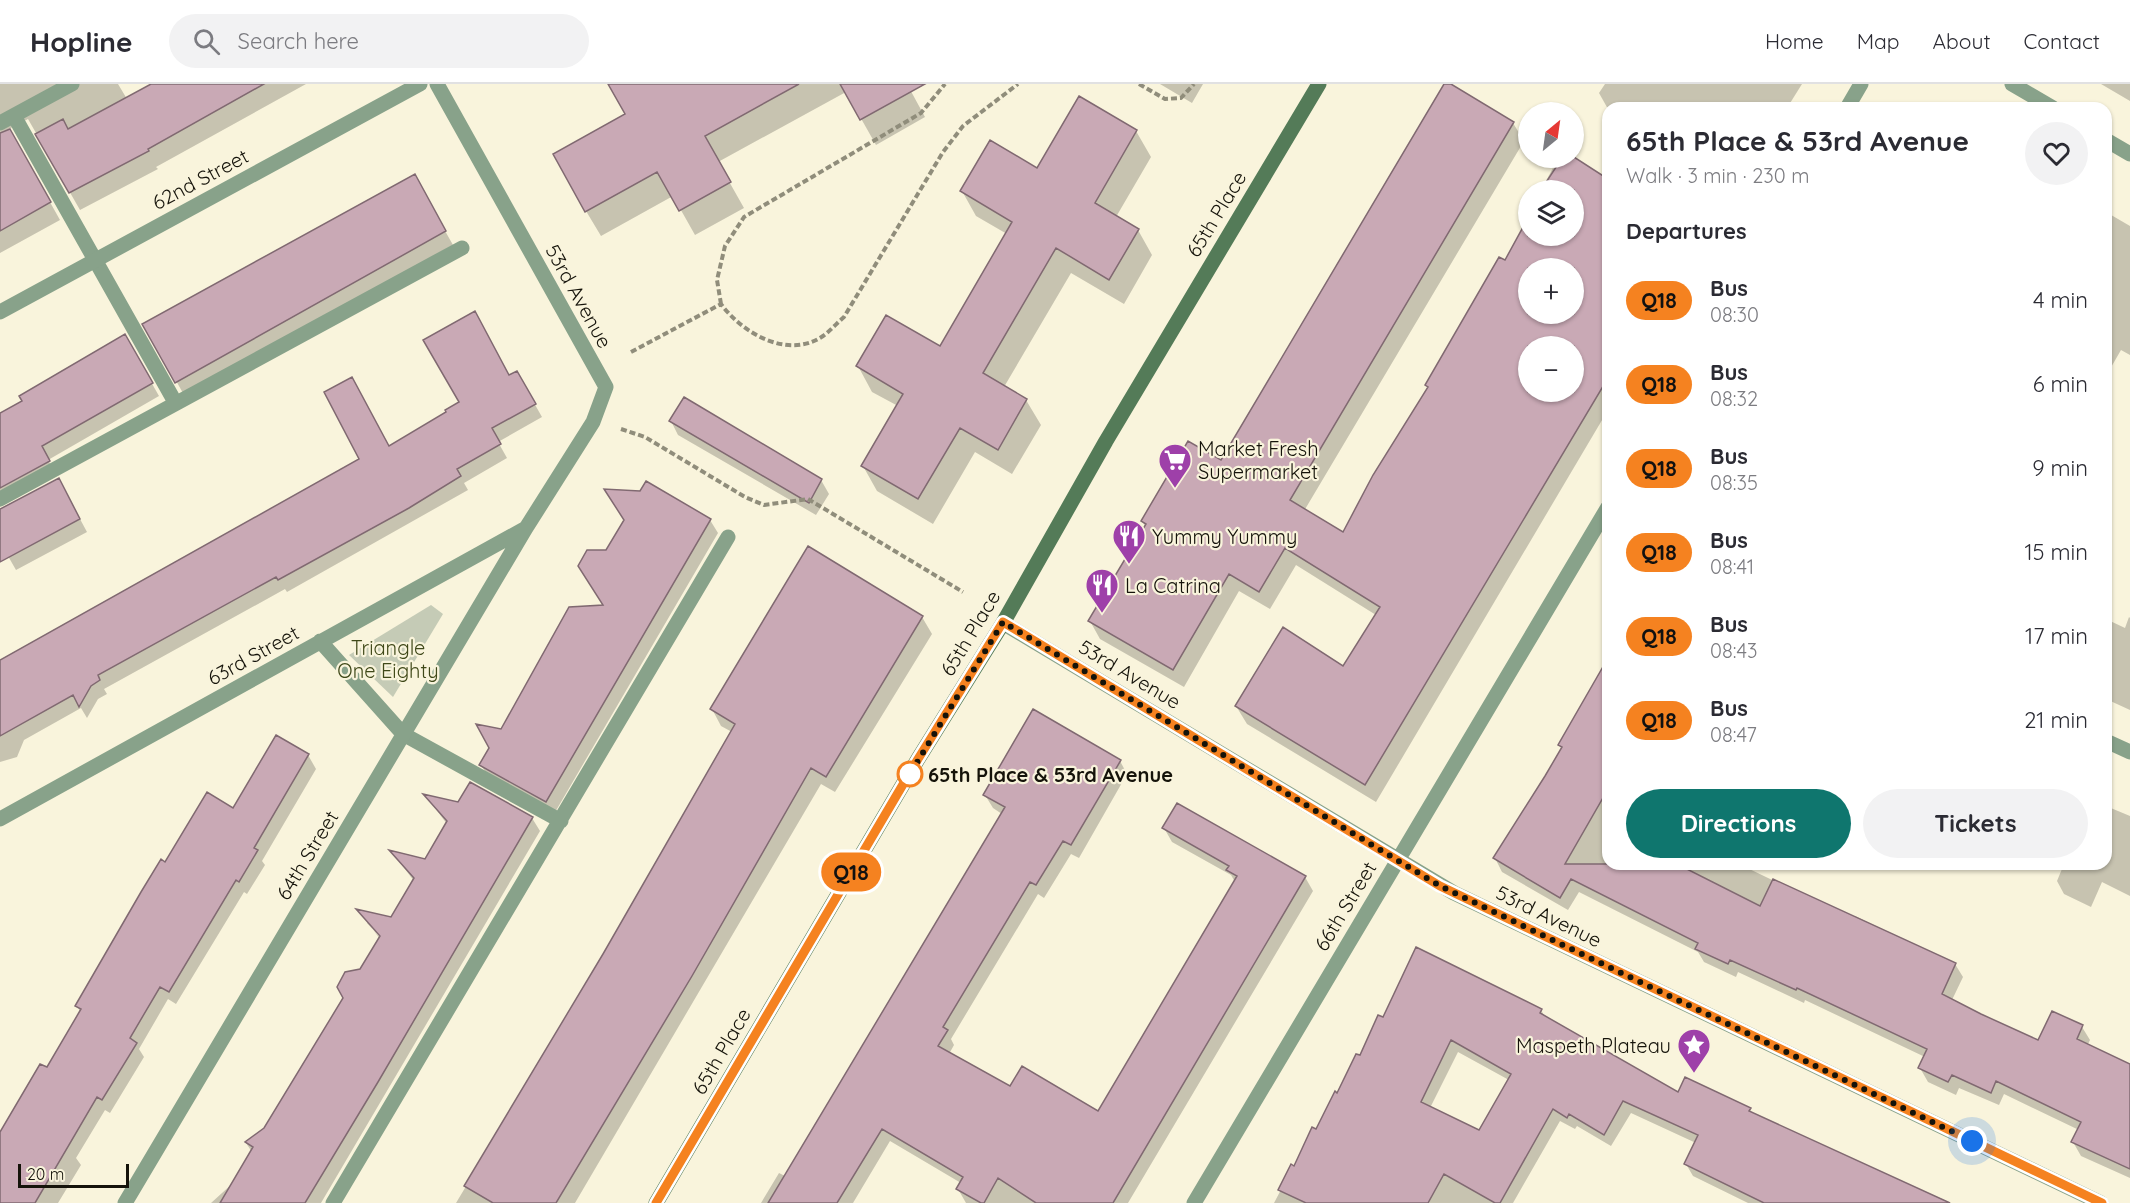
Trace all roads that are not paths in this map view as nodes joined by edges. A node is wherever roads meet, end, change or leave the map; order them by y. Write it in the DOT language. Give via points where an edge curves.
graph roads {
  1 [pos="72,84"];
  2 [pos="420,84"];
  3 [pos="437,84"];
  4 [pos="1318,84"];
  5 [pos="1861,84"];
  6 [pos="2012,84"];
  7 [pos="1850,102"];
  8 [pos="2043,102"];
  9 [pos="14,116"];
  10 [pos="0,123"];
  11 [pos="2112,144"];
  12 [pos="2130,154"];
  13 [pos="462,248"];
  14 [pos="93,261"];
  15 [pos="0,312"];
  16 [pos="175,402"];
  17 [pos="0,499"];
  18 [pos="1602,517"];
  19 [pos="526,528"];
  20 [pos="728,537"];
  21 [pos="1003,622"];
  22 [pos="320,641"];
  23 [pos="403,734"];
  24 [pos="2112,744"];
  25 [pos="2130,752"];
  26 [pos="0,819"];
  27 [pos="561,821"];
  28 [pos="1397,860"];
  29 [pos="125,1203"];
  30 [pos="333,1203"];
  31 [pos="656,1203"];
  32 [pos="1194,1203"];
  33 [pos="2102,1203"];
  1 -- 9 [label="street"];
  2 -- 14 [label="street, 62nd Street"];
  3 -- 19 [label="street, 53rd Avenue" via="606,387 593,422"];
  4 -- 21 [label="street, 65th Place"];
  5 -- 7 [label="street"];
  6 -- 8 [label="street"];
  9 -- 10 [label="street"];
  9 -- 14 [label="street"];
  11 -- 12 [label="street"];
  13 -- 16 [label="street"];
  14 -- 15 [label="street, 62nd Street"];
  14 -- 16 [label="street"];
  16 -- 17 [label="street"];
  18 -- 28 [label="street, 66th Street"];
  19 -- 22 [label="street, 63rd Street"];
  19 -- 23 [label="street, 64th Street"];
  20 -- 27 [label="street"];
  21 -- 28 [label="street, 53rd Avenue"];
  21 -- 31 [label="street, 65th Place"];
  22 -- 23 [label="street"];
  22 -- 26 [label="street, 63rd Street"];
  23 -- 27 [label="street"];
  23 -- 29 [label="street, 64th Street"];
  24 -- 25 [label="street"];
  27 -- 30 [label="street"];
  28 -- 32 [label="street, 66th Street"];
  28 -- 33 [label="street, 53rd Avenue" via="1454,893"];
}
